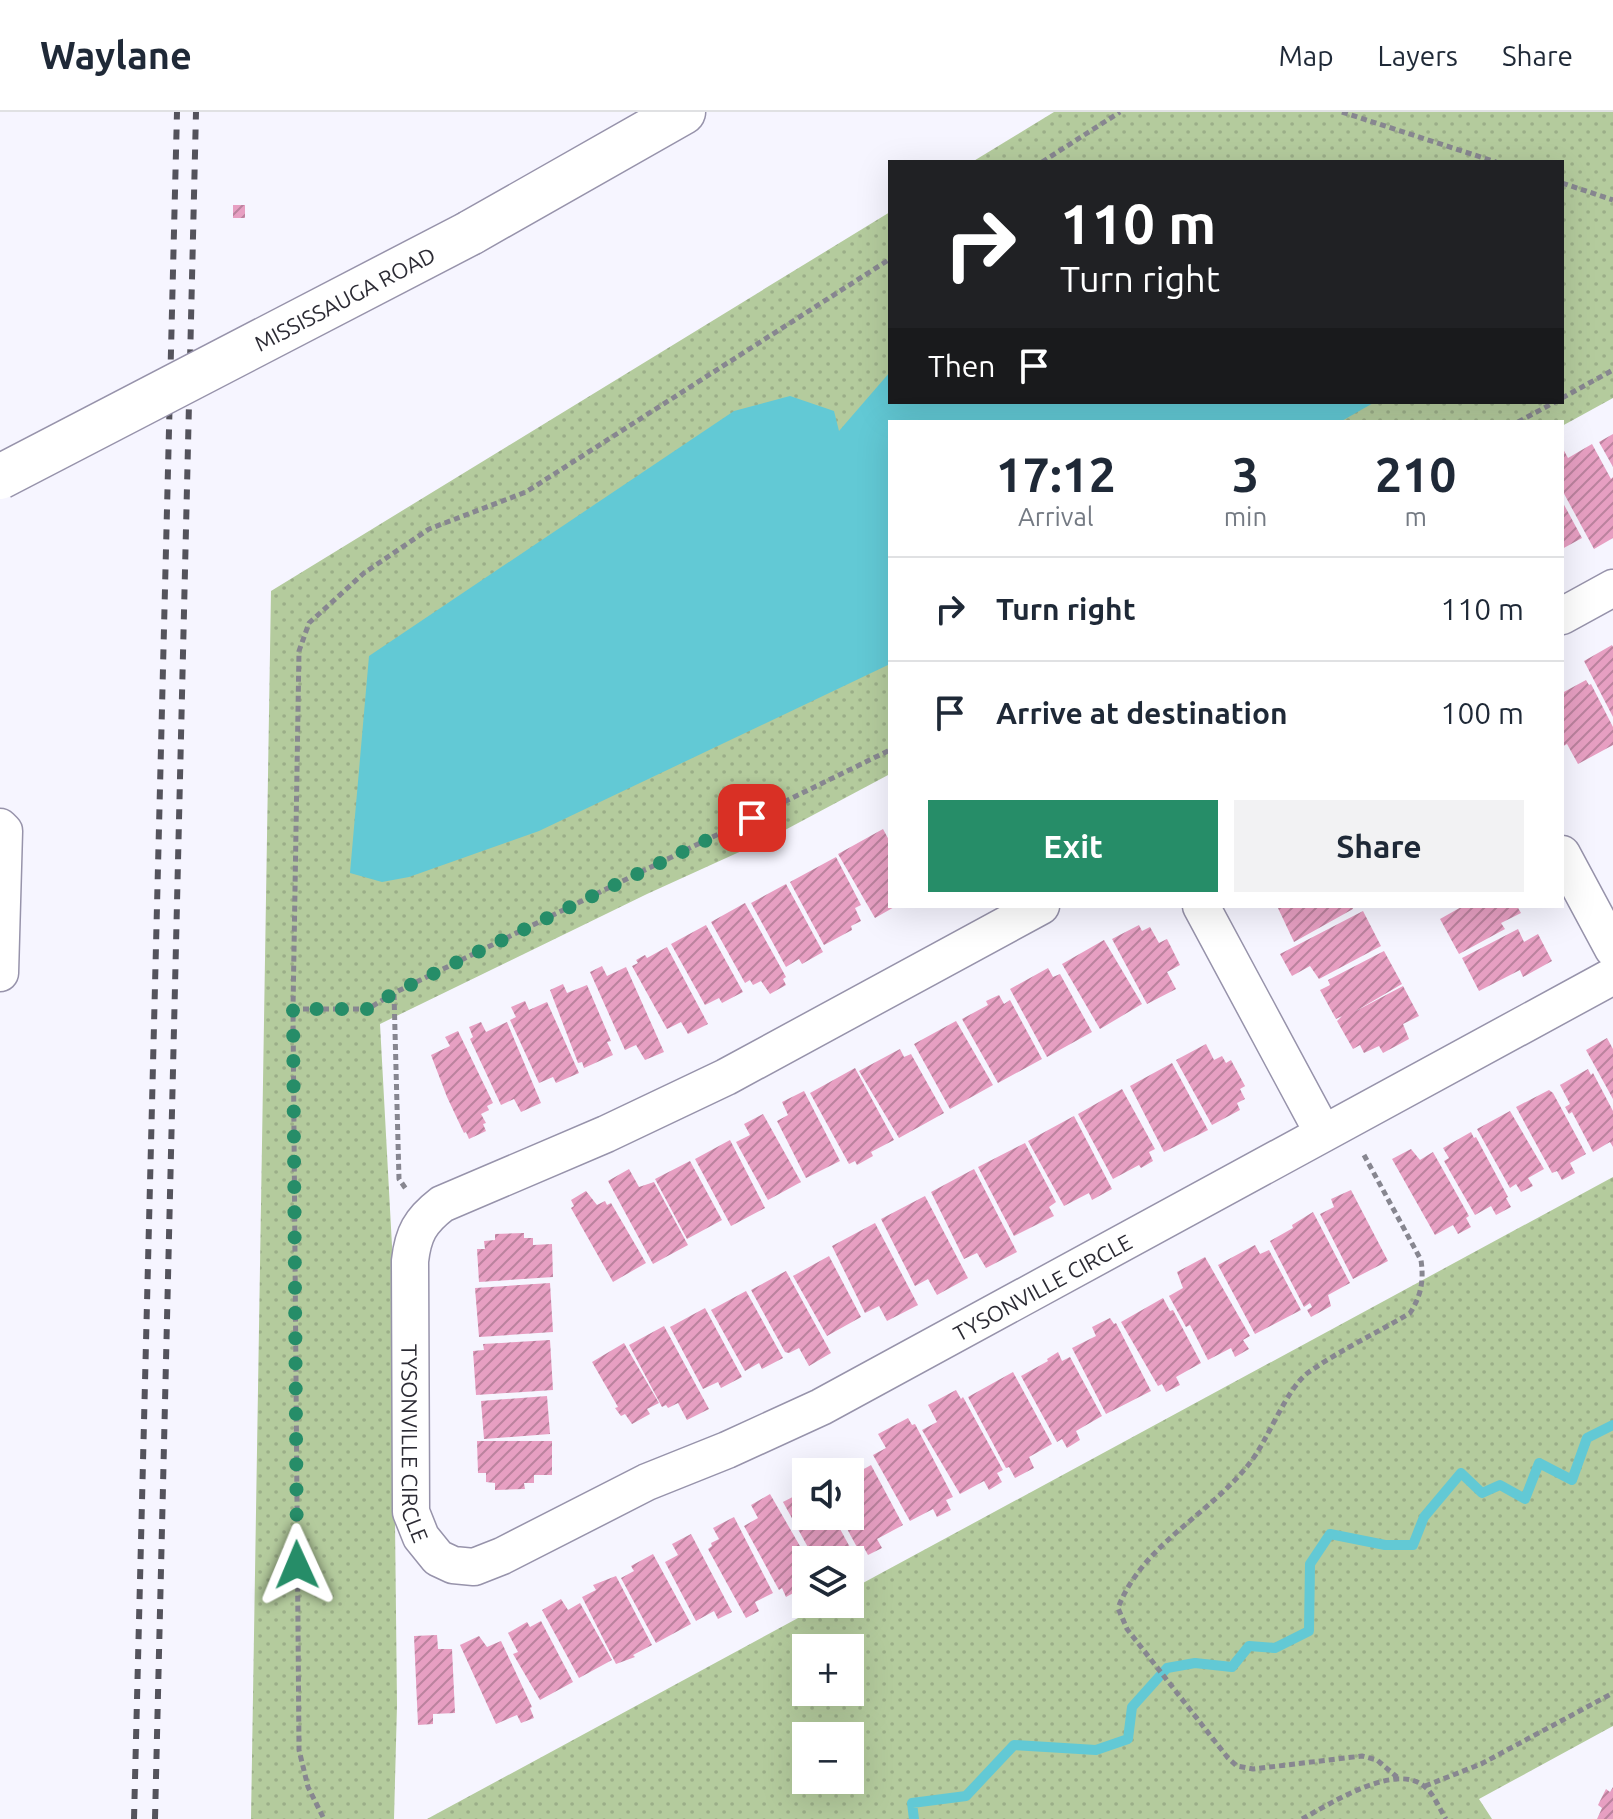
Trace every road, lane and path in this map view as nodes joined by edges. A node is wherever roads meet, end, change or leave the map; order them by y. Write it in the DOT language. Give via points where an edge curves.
graph roads {
  1 [pos="683,112"];
  2 [pos="1120,112"];
  3 [pos="1342,112"];
  4 [pos="1045,160"];
  5 [pos="1490,160"];
  6 [pos="1564,184"];
  7 [pos="1613,200"];
  8 [pos="888,260"];
  9 [pos="1613,370"];
  10 [pos="1564,397"];
  11 [pos="1551,404"];
  12 [pos="1522,420"];
  13 [pos="0,477"];
  14 [pos="1613,588"];
  15 [pos="1564,615"];
  16 [pos="888,751"];
  17 [pos="2,829"];
  18 [pos="1564,858"];
  19 [pos="1037,908"];
  20 [pos="1202,908"];
  21 [pos="1613,949"];
  22 [pos="0,973"];
  23 [pos="1613,976"];
  24 [pos="394,993"];
  25 [pos="293,1009"];
  26 [pos="1323,1133"];
  27 [pos="1364,1155"];
  28 [pos="406,1189"];
  29 [pos="1613,1693"];
  30 [pos="1397,1777"];
  31 [pos="1425,1786"];
  32 [pos="323,1817"];
  33 [pos="1302,1819"];
  34 [pos="1446,1819"];
  1 -- 13 [label="main road, MISSISSAUGA ROAD, bridge" via="470,233"];
  2 -- 4 [label="path"];
  3 -- 5 [label="path"];
  6 -- 7 [label="path"];
  8 -- 25 [label="path" via="526,492 429,529 364,573 309,623 299,651"];
  9 -- 10 [label="path"];
  11 -- 12 [label="path"];
  14 -- 15 [label="street"];
  16 -- 24 [label="path"];
  17 -- 22 [label="street"];
  18 -- 21 [label="street"];
  19 -- 26 [label="street, TYSONVILLE CIRCLE" via="726,1077 442,1204 424,1218 413,1237 410,1261 411,1512 421,1537 438,1558 474,1567 647,1482 821,1407"];
  20 -- 26 [label="street"];
  23 -- 26 [label="street, TYSONVILLE CIRCLE"];
  24 -- 25 [label="path" via="368,1009"];
  24 -- 28 [label="path" via="399,1179"];
  25 -- 32 [label="path" via="299,1750 308,1787"];
  27 -- 30 [label="path" via="1421,1260 1419,1299 1410,1313 1306,1374 1250,1463 1136,1573 1118,1608 1127,1629 1237,1766 1253,1769 1362,1756 1377,1760"];
  29 -- 31 [label="path" via="1481,1764"];
  30 -- 31 [label="path"];
  30 -- 33 [label="path" via="1352,1792"];
  31 -- 34 [label="path"];
}
